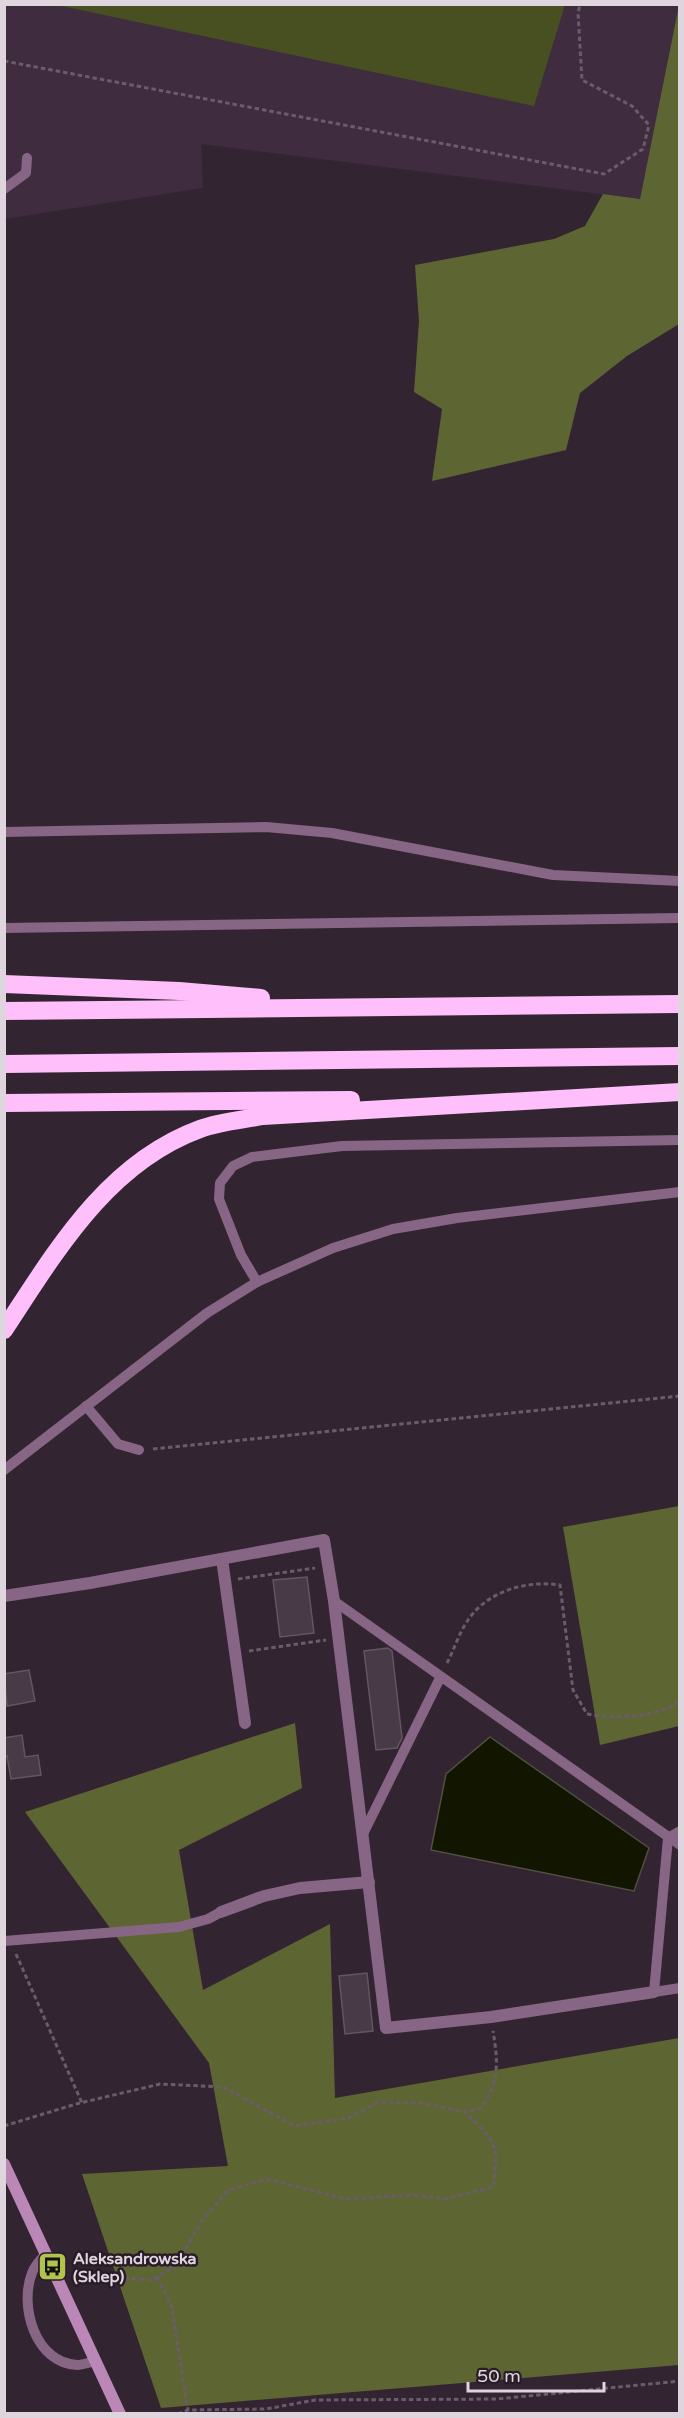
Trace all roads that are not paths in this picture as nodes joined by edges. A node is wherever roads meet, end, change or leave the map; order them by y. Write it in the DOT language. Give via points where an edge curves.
graph roads {
  1 [pos="27,158"];
  2 [pos="4,189"];
  3 [pos="4,832"];
  4 [pos="680,880"];
  5 [pos="680,918"];
  6 [pos="4,928"];
  7 [pos="4,984"];
  8 [pos="680,1004"];
  9 [pos="373,1007"];
  10 [pos="4,1011"];
  11 [pos="680,1056"];
  12 [pos="4,1064"];
  13 [pos="680,1092"];
  14 [pos="565,1098"];
  15 [pos="4,1102"];
  16 [pos="680,1140"];
  17 [pos="680,1192"];
  18 [pos="257,1282"];
  19 [pos="4,1330"];
  20 [pos="86,1406"];
  21 [pos="139,1450"];
  22 [pos="4,1470"];
  23 [pos="222,1560"];
  24 [pos="4,1596"];
  25 [pos="334,1601"];
  26 [pos="440,1678"];
  27 [pos="246,1723"];
  28 [pos="680,1831"];
  29 [pos="363,1834"];
  30 [pos="668,1838"];
  31 [pos="680,1845"];
  32 [pos="369,1882"];
  33 [pos="221,1912"];
  34 [pos="7,1940"];
  35 [pos="680,1988"];
  36 [pos="654,1992"];
  37 [pos="4,2164"];
  38 [pos="46,2254"];
  39 [pos="96,2361"];
  40 [pos="120,2414"];
  1 -- 2 [label="lane" via="26,173"];
  3 -- 4 [label="lane" via="266,827 332,833 553,875"];
  5 -- 6 [label="lane"];
  7 -- 9 [label="highway" via="178,991"];
  8 -- 9 [label="highway"];
  9 -- 10 [label="highway"];
  11 -- 12 [label="highway"];
  13 -- 14 [label="highway"];
  14 -- 15 [label="highway"];
  14 -- 19 [label="highway" via="263,1116 202,1128 166,1144 110,1185 80,1219"];
  16 -- 18 [label="lane" via="342,1146 252,1157 233,1166 220,1183 219,1199 241,1255"];
  17 -- 18 [label="lane" via="393,1229 333,1248"];
  18 -- 20 [label="lane" via="207,1313"];
  20 -- 21 [label="lane" via="117,1444"];
  20 -- 22 [label="lane"];
  23 -- 24 [label="street"];
  23 -- 25 [label="street" via="324,1540"];
  23 -- 27 [label="street"];
  25 -- 26 [label="lane"];
  25 -- 29 [label="street"];
  26 -- 29 [label="lane"];
  26 -- 30 [label="lane"];
  28 -- 30 [label="lane"];
  29 -- 32 [label="street"];
  30 -- 31 [label="lane"];
  30 -- 36 [label="lane"];
  32 -- 33 [label="street" via="300,1888"];
  32 -- 36 [label="street" via="386,2028 491,2017"];
  33 -- 34 [label="lane" via="179,1927"];
  35 -- 36 [label="lane"];
  37 -- 38 [label="main road"];
  38 -- 39 [label="main road"];
  38 -- 39 [label="lane" via="32,2272 27,2297 30,2324 41,2346 58,2358 77,2365"];
  39 -- 40 [label="main road"];
}
